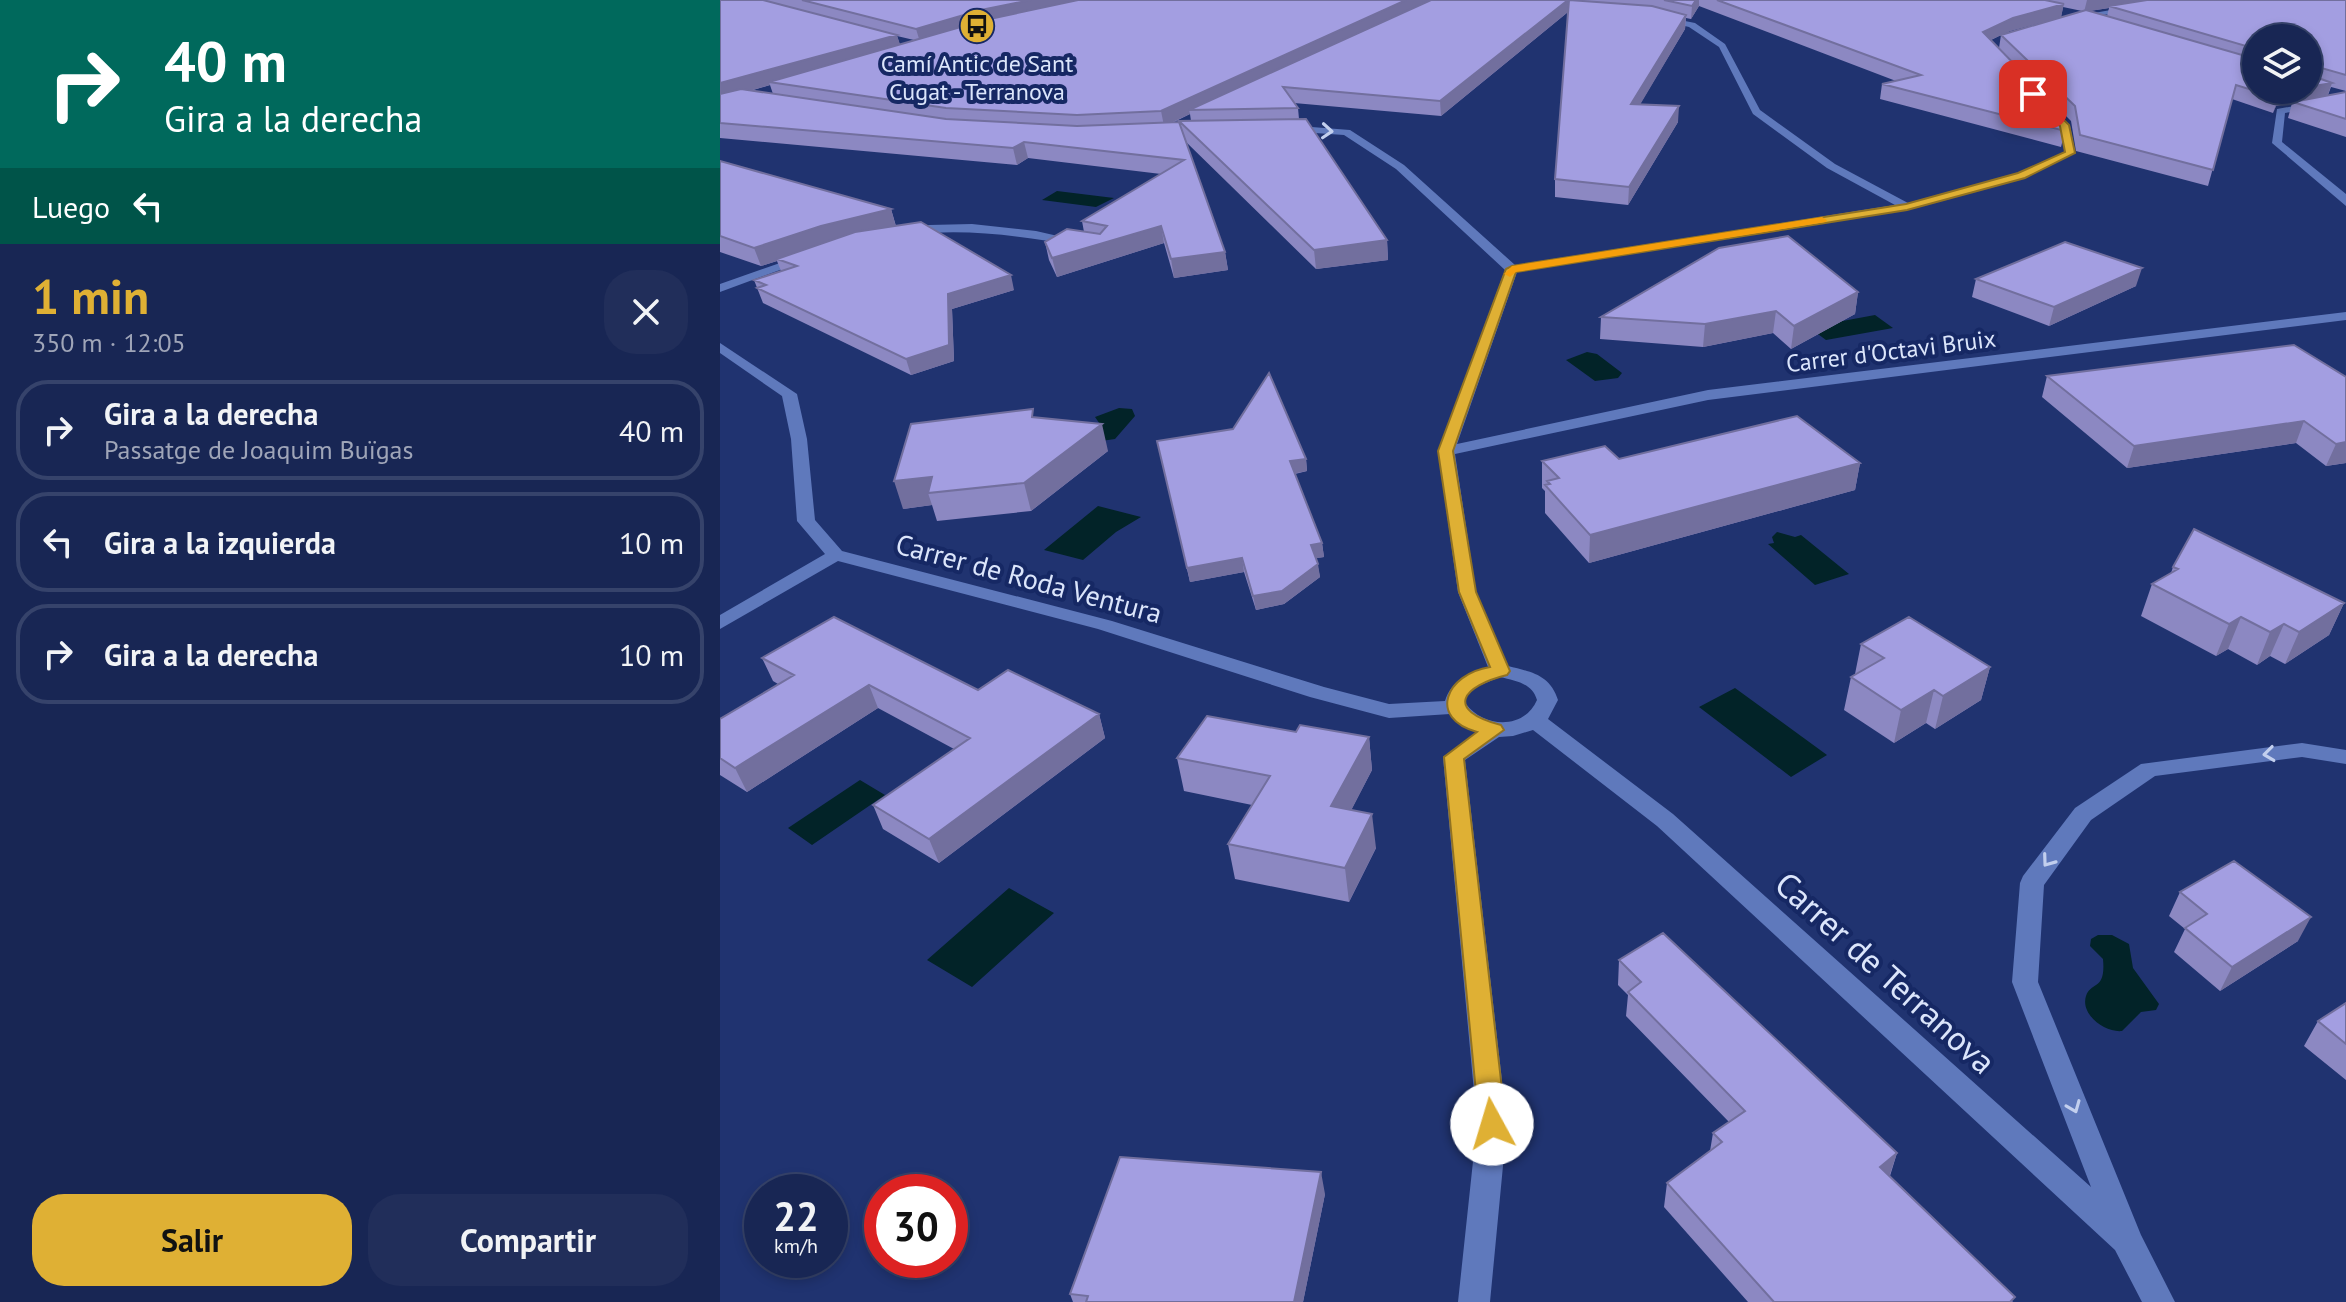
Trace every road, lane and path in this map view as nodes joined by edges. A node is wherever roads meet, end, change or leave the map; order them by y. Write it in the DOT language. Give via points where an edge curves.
graph roads {
  1 [pos="2152,6"];
  2 [pos="1652,15"];
  3 [pos="2065,16"];
  4 [pos="2079,16"];
  5 [pos="2109,25"];
  6 [pos="2333,93"];
  7 [pos="2036,97"];
  8 [pos="2346,98"];
  9 [pos="1276,128"];
  10 [pos="2346,203"];
  11 [pos="1907,207"];
  12 [pos="896,233"];
  13 [pos="1088,243"];
  14 [pos="824,252"];
  15 [pos="1512,269"];
  16 [pos="720,288"];
  17 [pos="2346,316"];
  18 [pos="720,347"];
  19 [pos="1446,451"];
  20 [pos="836,555"];
  21 [pos="720,623"];
  22 [pos="1500,671"];
  23 [pos="1457,707"];
  24 [pos="1536,721"];
  25 [pos="1494,730"];
  26 [pos="2346,757"];
  27 [pos="2126,1239"];
  28 [pos="1474,1302"];
  29 [pos="2159,1302"];
  1 -- 4 [label="street"];
  2 -- 11 [label="street" via="1692,25 1722,46 1756,112 1831,166"];
  3 -- 4 [label="street"];
  4 -- 5 [label="street"];
  6 -- 8 [label="street"];
  7 -- 11 [label="street" via="2065,125 2070,153 2022,175"];
  8 -- 10 [label="street" via="2280,111 2277,143"];
  9 -- 15 [label="street, one-way" via="1346,132 1400,167"];
  11 -- 15 [label="street"];
  12 -- 13 [label="street" via="939,226"];
  14 -- 16 [label="street"];
  15 -- 19 [label="street"];
  17 -- 19 [label="street, Carrer d'Octavi Bruix" via="1708,395"];
  18 -- 20 [label="street" via="789,394 806,521"];
  19 -- 22 [label="street" via="1467,592"];
  20 -- 21 [label="street"];
  20 -- 23 [label="street, Carrer de Roda Ventura" via="1105,625 1389,711"];
  22 -- 23 [label="street" via="1466,682 1457,694"];
  22 -- 24 [label="street" via="1539,681 1548,694 1547,708"];
  23 -- 25 [label="street" via="1464,718"];
  24 -- 25 [label="street"];
  24 -- 27 [label="street, Carrer de Terranova" via="1665,820"];
  25 -- 28 [label="street" via="1454,757 1492,1124"];
  26 -- 27 [label="street, one-way" via="2302,750 2149,769 2083,814 2032,883 2025,982"];
  27 -- 29 [label="street, Carrer de Terranova"];
}
